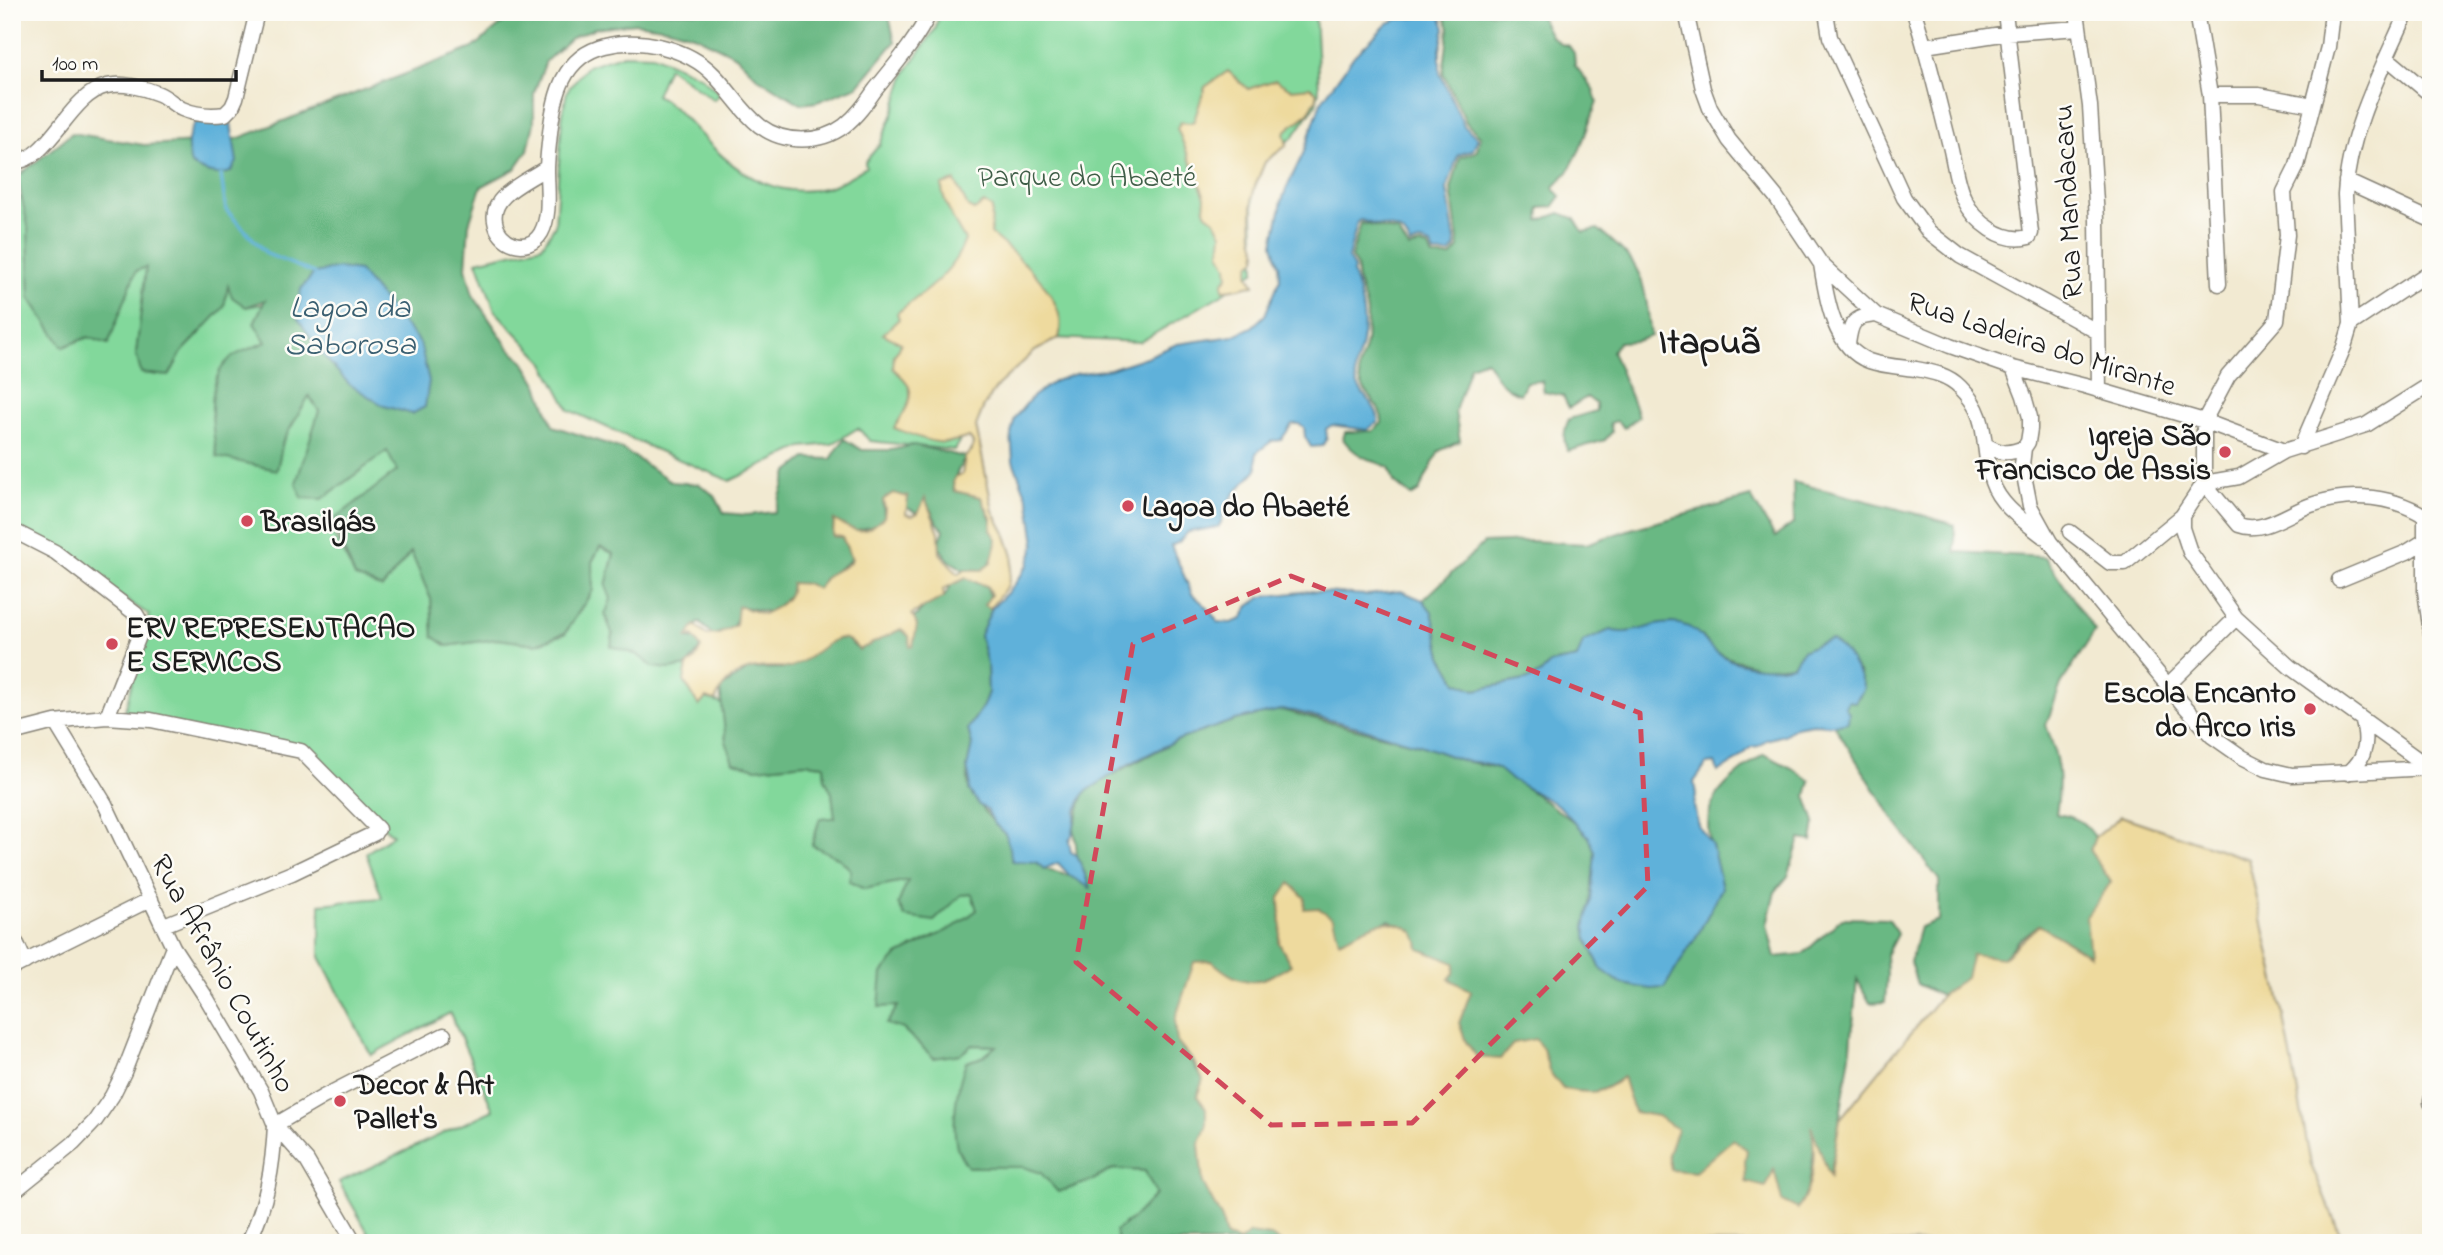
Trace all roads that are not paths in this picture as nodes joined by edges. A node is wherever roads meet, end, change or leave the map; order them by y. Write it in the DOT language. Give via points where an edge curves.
graph roads {
  1 [pos="257,12"];
  2 [pos="930,12"];
  3 [pos="1686,12"];
  4 [pos="1826,12"];
  5 [pos="1914,12"];
  6 [pos="2005,12"];
  7 [pos="2077,12"];
  8 [pos="2196,12"];
  9 [pos="2332,12"];
  10 [pos="2407,12"];
  11 [pos="2079,28"];
  12 [pos="2008,33"];
  13 [pos="1925,46"];
  14 [pos="2387,58"];
  15 [pos="2210,95"];
  16 [pos="2431,95"];
  17 [pos="2313,105"];
  18 [pos="12,162"];
  19 [pos="547,167"];
  20 [pos="2346,181"];
  21 [pos="2431,220"];
  22 [pos="1821,264"];
  23 [pos="2431,271"];
  24 [pos="2219,284"];
  25 [pos="1875,315"];
  26 [pos="2351,324"];
  27 [pos="2098,332"];
  28 [pos="1848,344"];
  29 [pos="2013,368"];
  30 [pos="2431,384"];
  31 [pos="2099,390"];
  32 [pos="2204,421"];
  33 [pos="1986,445"];
  34 [pos="2301,447"];
  35 [pos="2024,448"];
  36 [pos="2284,451"];
  37 [pos="2204,483"];
  38 [pos="2182,516"];
  39 [pos="2428,517"];
  40 [pos="12,530"];
  41 [pos="2070,532"];
  42 [pos="2050,542"];
  43 [pos="2423,542"];
  44 [pos="2339,580"];
  45 [pos="2236,618"];
  46 [pos="2431,633"];
  47 [pos="2168,685"];
  48 [pos="107,717"];
  49 [pos="2362,719"];
  50 [pos="55,722"];
  51 [pos="12,733"];
  52 [pos="2430,769"];
  53 [pos="2347,774"];
  54 [pos="151,898"];
  55 [pos="164,926"];
  56 [pos="17,944"];
  57 [pos="173,947"];
  58 [pos="18,965"];
  59 [pos="444,1035"];
  60 [pos="275,1125"];
  61 [pos="12,1193"];
  62 [pos="248,1243"];
  63 [pos="355,1243"];
  1 -- 18 [label="street" via="236,98 225,114 201,115 158,93 125,85 106,86 77,105 37,152"];
  2 -- 19 [label="street" via="920,33 857,114 820,138 777,136 760,126 713,74 676,52 639,43 603,46 583,55 558,87"];
  3 -- 22 [label="street, Rua Ladeira do Mirante" via="1710,108"];
  4 -- 27 [label="street" via="1830,37 1904,198 1928,231 1960,256"];
  5 -- 13 [label="street"];
  6 -- 12 [label="street"];
  7 -- 11 [label="street, Rua Mandacaru"];
  8 -- 15 [label="street"];
  9 -- 17 [label="street"];
  10 -- 14 [label="street"];
  11 -- 12 [label="street"];
  11 -- 27 [label="street, Rua Mandacaru" via="2090,106"];
  12 -- 13 [label="street"];
  12 -- 13 [label="street" via="2029,237 2003,236 1983,223 1963,198"];
  14 -- 16 [label="street"];
  14 -- 20 [label="street" via="2360,120"];
  15 -- 17 [label="street" via="2259,95"];
  15 -- 24 [label="street"];
  17 -- 32 [label="street" via="2297,166 2284,192 2287,235 2277,320 2228,376"];
  19 -- 19 [label="street" via="502,197 495,210 501,236 513,245 528,244 540,235 547,218"];
  20 -- 21 [label="street"];
  20 -- 26 [label="street"];
  22 -- 25 [label="street, Rua Ladeira do Mirante"];
  22 -- 28 [label="street" via="1833,320"];
  23 -- 26 [label="street"];
  25 -- 28 [label="street" via="1855,320"];
  25 -- 29 [label="street, Rua Ladeira do Mirante"];
  26 -- 34 [label="street"];
  27 -- 31 [label="street, Rua Mandacaru"];
  28 -- 33 [label="street" via="1866,360 1935,372 1959,386 1977,410"];
  29 -- 31 [label="street, Rua Ladeira do Mirante"];
  29 -- 35 [label="street" via="2030,417"];
  30 -- 34 [label="street" via="2366,425"];
  31 -- 32 [label="street, Rua Ladeira do Mirante"];
  32 -- 36 [label="street, Rua Ladeira do Mirante"];
  32 -- 37 [label="street"];
  33 -- 35 [label="street" via="2002,453"];
  33 -- 42 [label="street" via="1992,483 2001,498"];
  34 -- 36 [label="street"];
  35 -- 42 [label="street" via="2022,465 2030,506"];
  36 -- 37 [label="street" via="2239,477"];
  37 -- 38 [label="street"];
  37 -- 39 [label="street" via="2239,525 2247,527 2260,527 2312,505 2375,496 2395,500"];
  38 -- 41 [label="street" via="2125,563 2110,563"];
  38 -- 45 [label="street" via="2190,552"];
  39 -- 43 [label="street"];
  40 -- 48 [label="street" via="55,552 140,621 141,631"];
  42 -- 47 [label="street"];
  43 -- 44 [label="street"];
  43 -- 46 [label="street"];
  45 -- 47 [label="street"];
  45 -- 49 [label="street" via="2290,667"];
  47 -- 53 [label="street" via="2212,736 2266,769 2292,775"];
  48 -- 50 [label="street"];
  48 -- 55 [label="street" via="151,720 301,751 376,831 292,873"];
  49 -- 52 [label="street"];
  49 -- 53 [label="street" via="2366,746"];
  50 -- 51 [label="street"];
  50 -- 54 [label="street, Rua Afrânio Coutinho" via="105,804"];
  52 -- 53 [label="street"];
  54 -- 55 [label="street, Rua Afrânio Coutinho"];
  54 -- 58 [label="street"];
  55 -- 57 [label="street, Rua Afrânio Coutinho"];
  56 -- 58 [label="street"];
  57 -- 60 [label="street, Rua Afrânio Coutinho" via="254,1080"];
  57 -- 61 [label="street" via="112,1096 74,1143"];
  59 -- 60 [label="street"];
  60 -- 62 [label="street" via="269,1186"];
  60 -- 63 [label="street, Rua Afrânio Coutinho" via="307,1161"];
}
